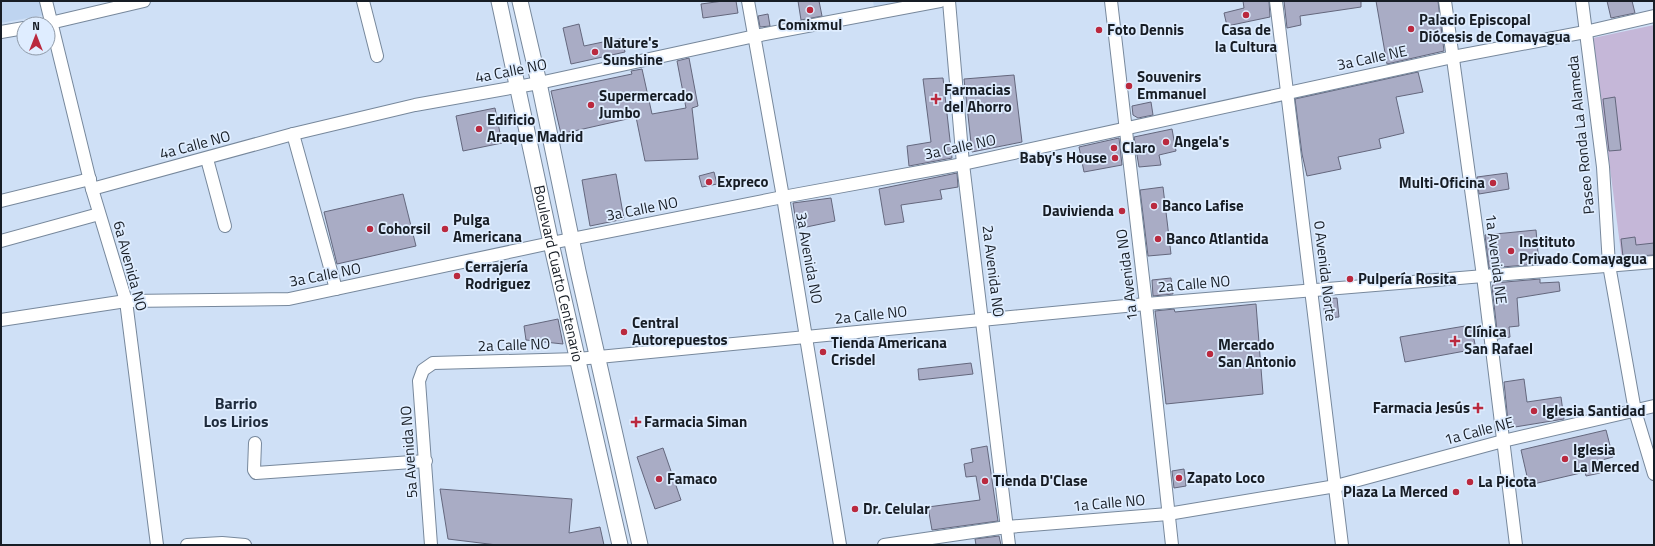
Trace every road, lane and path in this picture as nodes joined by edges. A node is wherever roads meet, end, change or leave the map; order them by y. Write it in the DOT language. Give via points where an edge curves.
graph roads {
  1 [pos="46,1"];
  2 [pos="144,1"];
  3 [pos="363,1"];
  4 [pos="499,1"];
  5 [pos="520,1"];
  6 [pos="748,1"];
  7 [pos="940,1"];
  8 [pos="949,1"];
  9 [pos="1111,1"];
  10 [pos="1276,1"];
  11 [pos="1445,1"];
  12 [pos="1582,1"];
  13 [pos="47,16"];
  14 [pos="1654,16"];
  15 [pos="56,22"];
  16 [pos="16,29"];
  17 [pos="1,32"];
  18 [pos="1586,32"];
  19 [pos="755,36"];
  20 [pos="56,54"];
  21 [pos="377,56"];
  22 [pos="1453,57"];
  23 [pos="539,83"];
  24 [pos="517,86"];
  25 [pos="1286,93"];
  26 [pos="1125,127"];
  27 [pos="293,134"];
  28 [pos="206,159"];
  29 [pos="963,164"];
  30 [pos="91,184"];
  31 [pos="783,197"];
  32 [pos="1,201"];
  33 [pos="99,214"];
  34 [pos="225,226"];
  35 [pos="572,239"];
  36 [pos="1,241"];
  37 [pos="551,243"];
  38 [pos="1654,262"];
  39 [pos="1609,266"];
  40 [pos="1483,276"];
  41 [pos="336,289"];
  42 [pos="1312,290"];
  43 [pos="126,301"];
  44 [pos="1146,304"];
  45 [pos="1,320"];
  46 [pos="983,320"];
  47 [pos="807,337"];
  48 [pos="598,357"];
  49 [pos="578,359"];
  50 [pos="433,363"];
  51 [pos="1654,406"];
  52 [pos="1635,411"];
  53 [pos="1502,441"];
  54 [pos="255,443"];
  55 [pos="426,462"];
  56 [pos="1654,474"];
  57 [pos="1336,486"];
  58 [pos="1168,514"];
  59 [pos="1007,527"];
  60 [pos="157,545"];
  61 [pos="187,545"];
  62 [pos="246,545"];
  63 [pos="431,545"];
  64 [pos="620,545"];
  65 [pos="640,545"];
  66 [pos="840,545"];
  67 [pos="884,545"];
  68 [pos="1008,545"];
  69 [pos="1172,545"];
  70 [pos="1342,545"];
  71 [pos="1516,545"];
  1 -- 13 [label="street, 6a Avenida NO"];
  2 -- 15 [label="street"];
  3 -- 21 [label="street"];
  4 -- 24 [label="main road, Boulevard Cuarto Centenario"];
  5 -- 23 [label="main road, Boulevard Cuarto Centenario"];
  6 -- 19 [label="street, 3a Avenida NO"];
  7 -- 19 [label="street, 4a Calle NO"];
  8 -- 29 [label="street, 2a Avenida NO"];
  9 -- 26 [label="street, 1a Avenida NO"];
  10 -- 25 [label="street, 0 Avenida Norte"];
  11 -- 22 [label="street, 1a Avenida NE"];
  12 -- 18 [label="street, Paseo Ronda La Alameda"];
  14 -- 18 [label="street, 3a Calle NE"];
  16 -- 17 [label="street"];
  18 -- 22 [label="street, 3a Calle NE"];
  18 -- 39 [label="street, Paseo Ronda La Alameda" via="1602,167"];
  19 -- 23 [label="street, 4a Calle NO"];
  19 -- 31 [label="street, 3a Avenida NO"];
  20 -- 30 [label="street, 6a Avenida NO"];
  22 -- 25 [label="street, 3a Calle NE"];
  22 -- 40 [label="street, 1a Avenida NE"];
  23 -- 24 [label="street, 4a Calle NO"];
  23 -- 35 [label="main road, Boulevard Cuarto Centenario"];
  24 -- 27 [label="street, 4a Calle NO" via="415,105"];
  24 -- 37 [label="main road, Boulevard Cuarto Centenario"];
  25 -- 26 [label="street, 3a Calle NO"];
  25 -- 42 [label="street, 0 Avenida Norte"];
  26 -- 29 [label="street, 3a Calle NO"];
  26 -- 44 [label="street, 1a Avenida NO"];
  27 -- 28 [label="street, 4a Calle NO"];
  27 -- 41 [label="street"];
  28 -- 30 [label="street, 4a Calle NO"];
  28 -- 34 [label="street"];
  29 -- 31 [label="street, 3a Calle NO"];
  29 -- 46 [label="street, 2a Avenida NO"];
  30 -- 32 [label="street, 4a Calle NO"];
  30 -- 33 [label="street, 6a Avenida NO"];
  31 -- 35 [label="street, 3a Calle NO"];
  31 -- 47 [label="street, 3a Avenida NO"];
  33 -- 36 [label="street"];
  33 -- 43 [label="street, 6a Avenida NO"];
  35 -- 37 [label="street, 3a Calle NO"];
  35 -- 48 [label="main road, Boulevard Cuarto Centenario"];
  37 -- 41 [label="street, 3a Calle NO"];
  37 -- 49 [label="main road, Boulevard Cuarto Centenario"];
  38 -- 39 [label="street, 2a Calle NO"];
  39 -- 40 [label="street, 2a Calle NO"];
  39 -- 52 [label="street, Paseo Ronda La Alameda"];
  40 -- 42 [label="street, 2a Calle NO"];
  40 -- 53 [label="street, 1a Avenida NE"];
  41 -- 43 [label="street, 3a Calle NO" via="289,299"];
  42 -- 44 [label="street, 2a Calle NO"];
  42 -- 57 [label="street, 0 Avenida Norte"];
  43 -- 45 [label="street, 3a Calle NO"];
  43 -- 60 [label="street, 6a Avenida NO"];
  44 -- 46 [label="street, 2a Calle NO"];
  44 -- 58 [label="street, 1a Avenida NO"];
  46 -- 47 [label="street, 2a Calle NO"];
  46 -- 59 [label="street, 2a Avenida NO"];
  47 -- 48 [label="street, 2a Calle NO"];
  47 -- 66 [label="street, 3a Avenida NO"];
  48 -- 49 [label="street, 2a Calle NO"];
  48 -- 65 [label="main road, Boulevard Cuarto Centenario"];
  49 -- 50 [label="street, 2a Calle NO"];
  49 -- 64 [label="main road, Boulevard Cuarto Centenario"];
  50 -- 55 [label="street, 5a Avenida NO" via="422,370 420,381"];
  51 -- 52 [label="street, 1a Calle NE"];
  52 -- 53 [label="street, 1a Calle NE"];
  52 -- 56 [label="street, Paseo Ronda La Alameda"];
  53 -- 57 [label="street, 1a Calle NE"];
  53 -- 71 [label="street, 1a Avenida NE"];
  54 -- 55 [label="street" via="256,473"];
  55 -- 63 [label="street, 5a Avenida NO"];
  57 -- 58 [label="street, 1a Calle NO"];
  57 -- 70 [label="street, 0 Avenida Norte"];
  58 -- 59 [label="street, 1a Calle NO"];
  58 -- 69 [label="street, 1a Avenida NO"];
  59 -- 67 [label="street, 1a Calle NO"];
  59 -- 68 [label="street, 2a Avenida NO"];
  61 -- 62 [label="street"];
}
